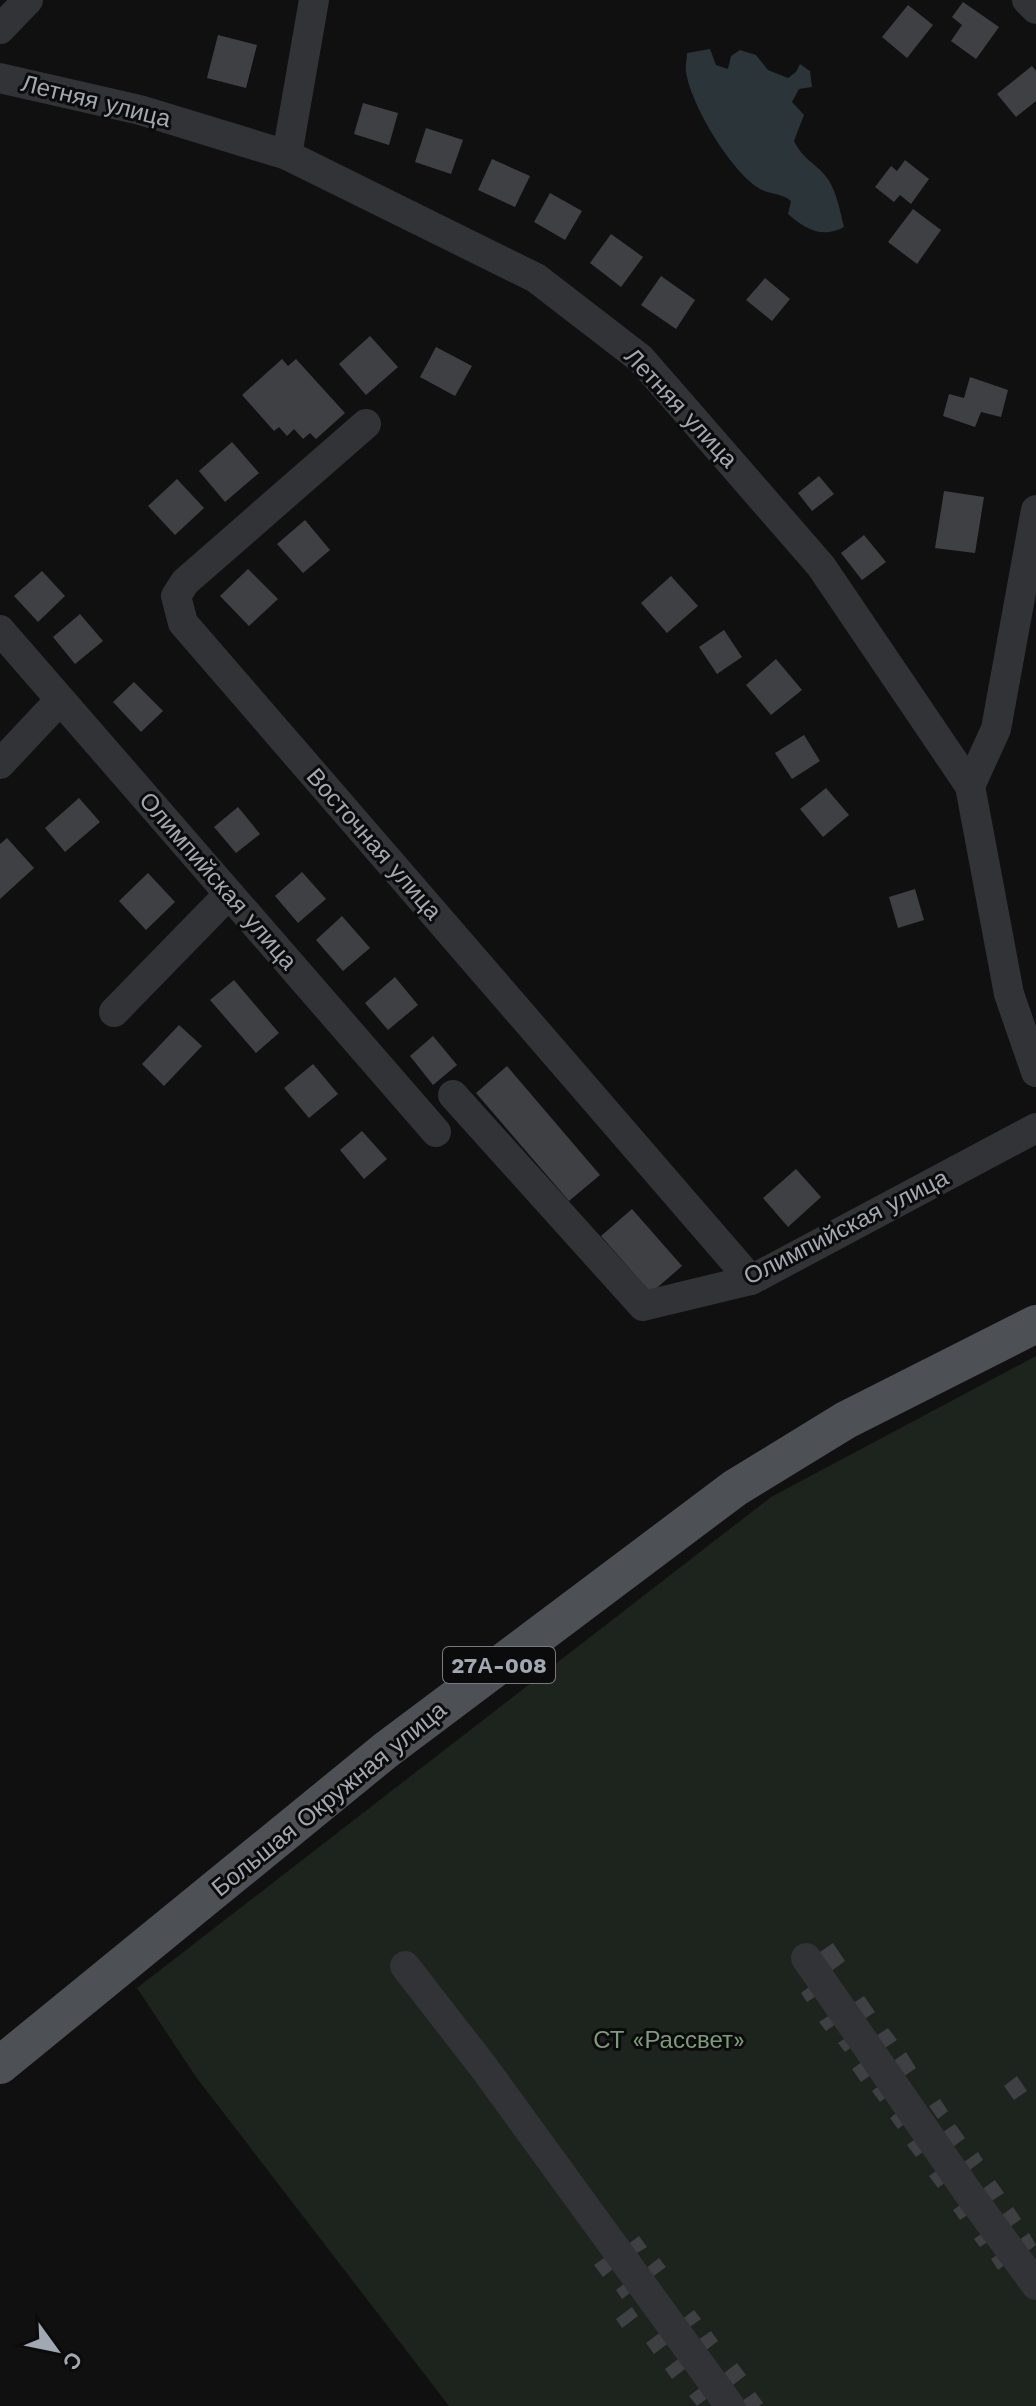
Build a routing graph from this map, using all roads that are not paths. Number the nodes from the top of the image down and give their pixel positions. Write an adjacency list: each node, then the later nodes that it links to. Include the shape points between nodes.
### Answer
1 (28, 0): 5 (street)
2 (314, 0): 7 (street)
3 (1027, 0): 4 (street)
4 (1036, 9)
5 (0, 29)
6 (0, 78): 7 (street, Летняя улица, via 140,110)
7 (287, 155): 13 (street, Летняя улица, via 536,278 641,359 821,566)
8 (366, 424): 20 (street, Восточная улица, via 185,582 176,596 183,623)
9 (1036, 510): 13 (street, via 996,729)
10 (0, 630): 11 (street, Олимпийская улица)
11 (60, 700): 12 (street); 14 (street, Олимпийская улица)
12 (0, 764)
13 (970, 786): 16 (street, Летняя улица, via 1009,994)
14 (229, 894): 15 (street); 19 (street, Олимпийская улица)
15 (114, 1012)
16 (1036, 1072)
17 (453, 1095): 20 (street, Олимпийская улица, via 643,1306)
18 (1036, 1128): 20 (street, Олимпийская улица)
19 (436, 1132)
20 (751, 1280)
21 (1036, 1324): 24 (main road, Большая Окружная улица / 27А-008, via 846,1420 735,1488 386,1750)
22 (806, 1958): 25 (street)
23 (405, 1966): 26 (street)
24 (0, 2065)
25 (1036, 2285)
26 (730, 2406)

